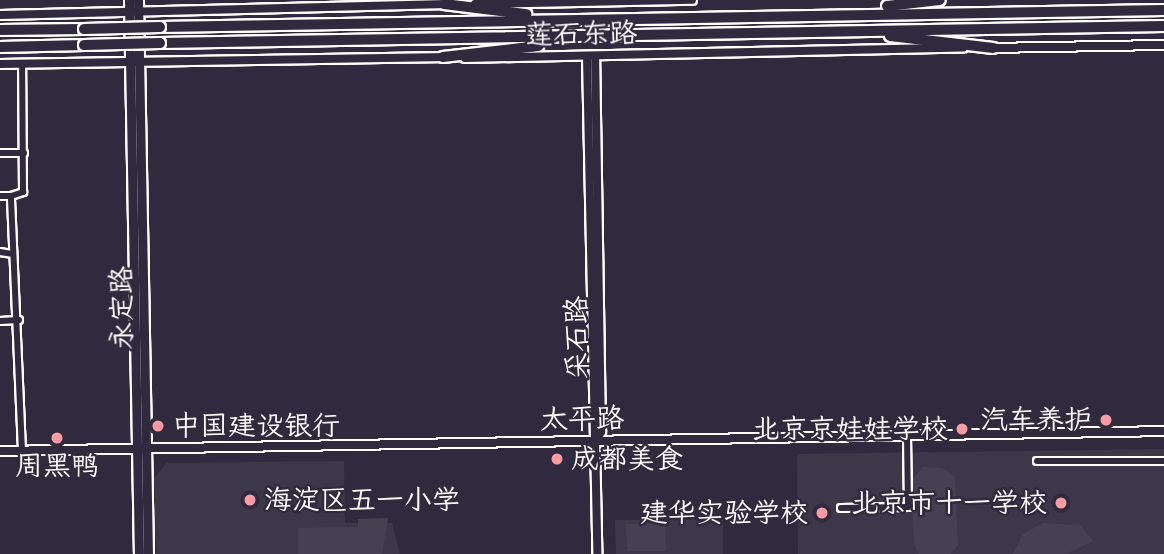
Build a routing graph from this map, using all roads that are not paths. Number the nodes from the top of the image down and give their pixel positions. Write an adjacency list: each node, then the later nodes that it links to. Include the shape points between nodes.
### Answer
1 (129, 0): 7 (main road)
2 (138, 0): 7 (main road)
3 (692, 0): 5 (street, 莲石东路)
4 (940, 0): 8 (highway)
5 (444, 4): 7 (street, 莲石东路); 10 (highway)
6 (1164, 10): 8 (highway, 莲石东路)
7 (134, 12): 9 (street, 莲石东路); 20 (main road, 永定路)
8 (834, 13): 10 (highway, 莲石东路)
9 (0, 15)
10 (567, 19): 12 (highway, 莲石东路, bridge)
11 (1164, 26): 13 (highway, 莲石东路)
12 (0, 30)
13 (845, 31): 14 (highway, 莲石东路); 17 (highway)
14 (584, 40): 16 (highway, 莲石东路, bridge); 18 (highway)
15 (1164, 45): 17 (street, 莲石东路)
16 (0, 47)
17 (993, 48): 19 (street, 莲石东路)
18 (443, 57): 19 (street, 莲石东路); 20 (street, 莲石东路)
19 (591, 57): 33 (street, 采石路)
20 (136, 61): 21 (street, 莲石东路); 34 (main road, 永定路)
21 (22, 63): 22 (street, 莲石东路); 24 (street)
22 (0, 64)
23 (0, 153): 24 (street)
24 (24, 153): 26 (street, via 23,192)
25 (0, 196): 26 (street)
26 (11, 196): 28 (street)
27 (0, 252): 28 (street)
28 (12, 254): 29 (street, via 18,254)
29 (19, 320): 30 (street); 35 (street)
30 (0, 321)
31 (1164, 431): 32 (street, 太平路)
32 (907, 437): 33 (street, 太平路); 39 (street, via 908,508)
33 (595, 442): 34 (street, 太平路); 42 (street, 采石路)
34 (142, 449): 35 (street, 太平路); 40 (main road, 永定路); 41 (main road, 永定路)
35 (22, 450): 36 (street, 太平路)
36 (0, 451)
37 (1037, 461): 38 (street)
38 (1164, 461)
39 (841, 508)
40 (139, 554)
41 (148, 554)
42 (597, 554)

